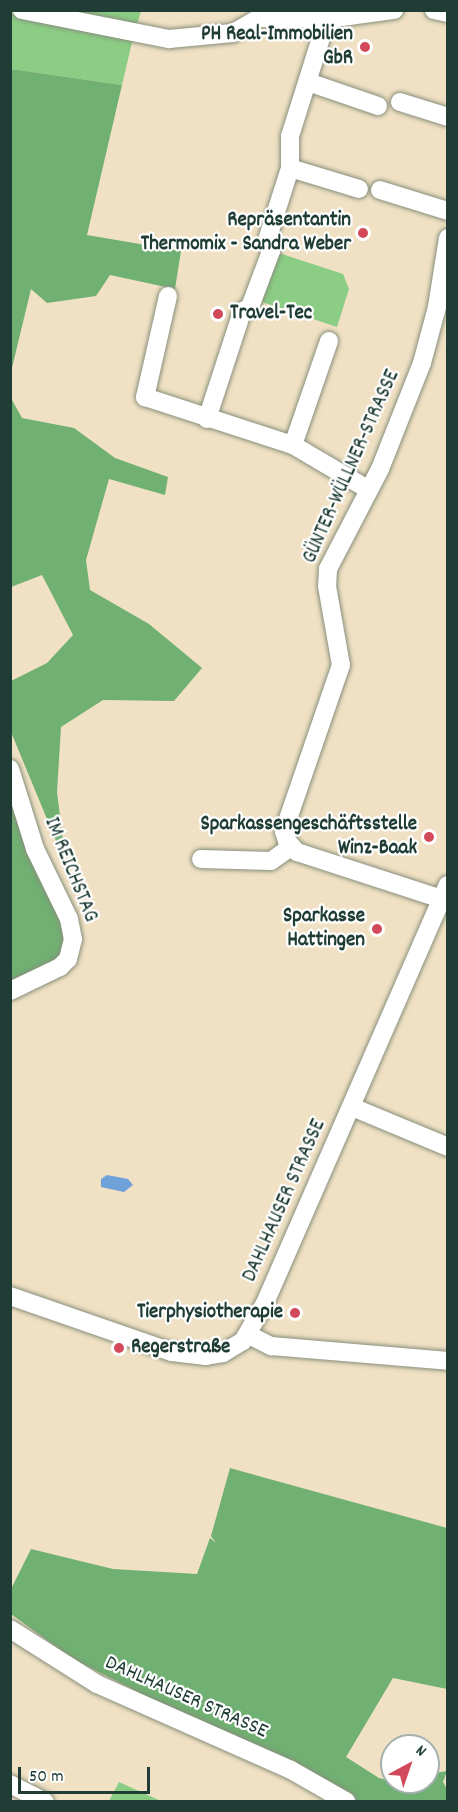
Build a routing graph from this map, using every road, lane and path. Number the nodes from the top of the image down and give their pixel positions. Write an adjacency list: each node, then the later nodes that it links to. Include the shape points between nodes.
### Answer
1 (22, 10): 5 (street, via 169,39 233,33 259,18)
2 (394, 10): 5 (street)
3 (434, 10): 4 (street)
4 (447, 13)
5 (327, 18): 6 (street)
6 (308, 82): 8 (street); 10 (street, via 290,135)
7 (400, 102): 9 (street)
8 (378, 106)
9 (447, 117)
10 (290, 168): 11 (street); 17 (street, via 268,237 268,260 250,307 242,312)
11 (358, 189)
12 (380, 190): 13 (street)
13 (447, 211)
14 (447, 238): 19 (street, GÜNTER-WÜLLNER-STRASSE, via 437,307 422,363)
15 (168, 296): 17 (street, via 145,397)
16 (329, 341): 18 (street)
17 (207, 419): 18 (street)
18 (293, 445): 19 (street)
19 (369, 490): 21 (street, GÜNTER-WÜLLNER-STRASSE, via 328,569 327,586 342,665 285,821 284,836)
20 (10, 769): 24 (street, IM REICHSTAG, via 35,849 69,920 73,939 68,958 60,967)
21 (291, 847): 22 (street, via 271,861); 23 (street)
22 (201, 859)
23 (446, 895): 25 (street, DAHLHAUSER STRASSE)
24 (10, 991)
25 (352, 1107): 26 (street); 28 (street, DAHLHAUSER STRASSE)
26 (447, 1147)
27 (10, 1296): 28 (street, via 156,1347 188,1354 223,1353)
28 (249, 1335): 29 (street, via 272,1346)
29 (447, 1361)
30 (10, 1629): 33 (street, DAHLHAUSER STRASSE, via 97,1684 291,1770)
31 (10, 1784): 32 (street)
32 (45, 1802)
33 (347, 1802)

